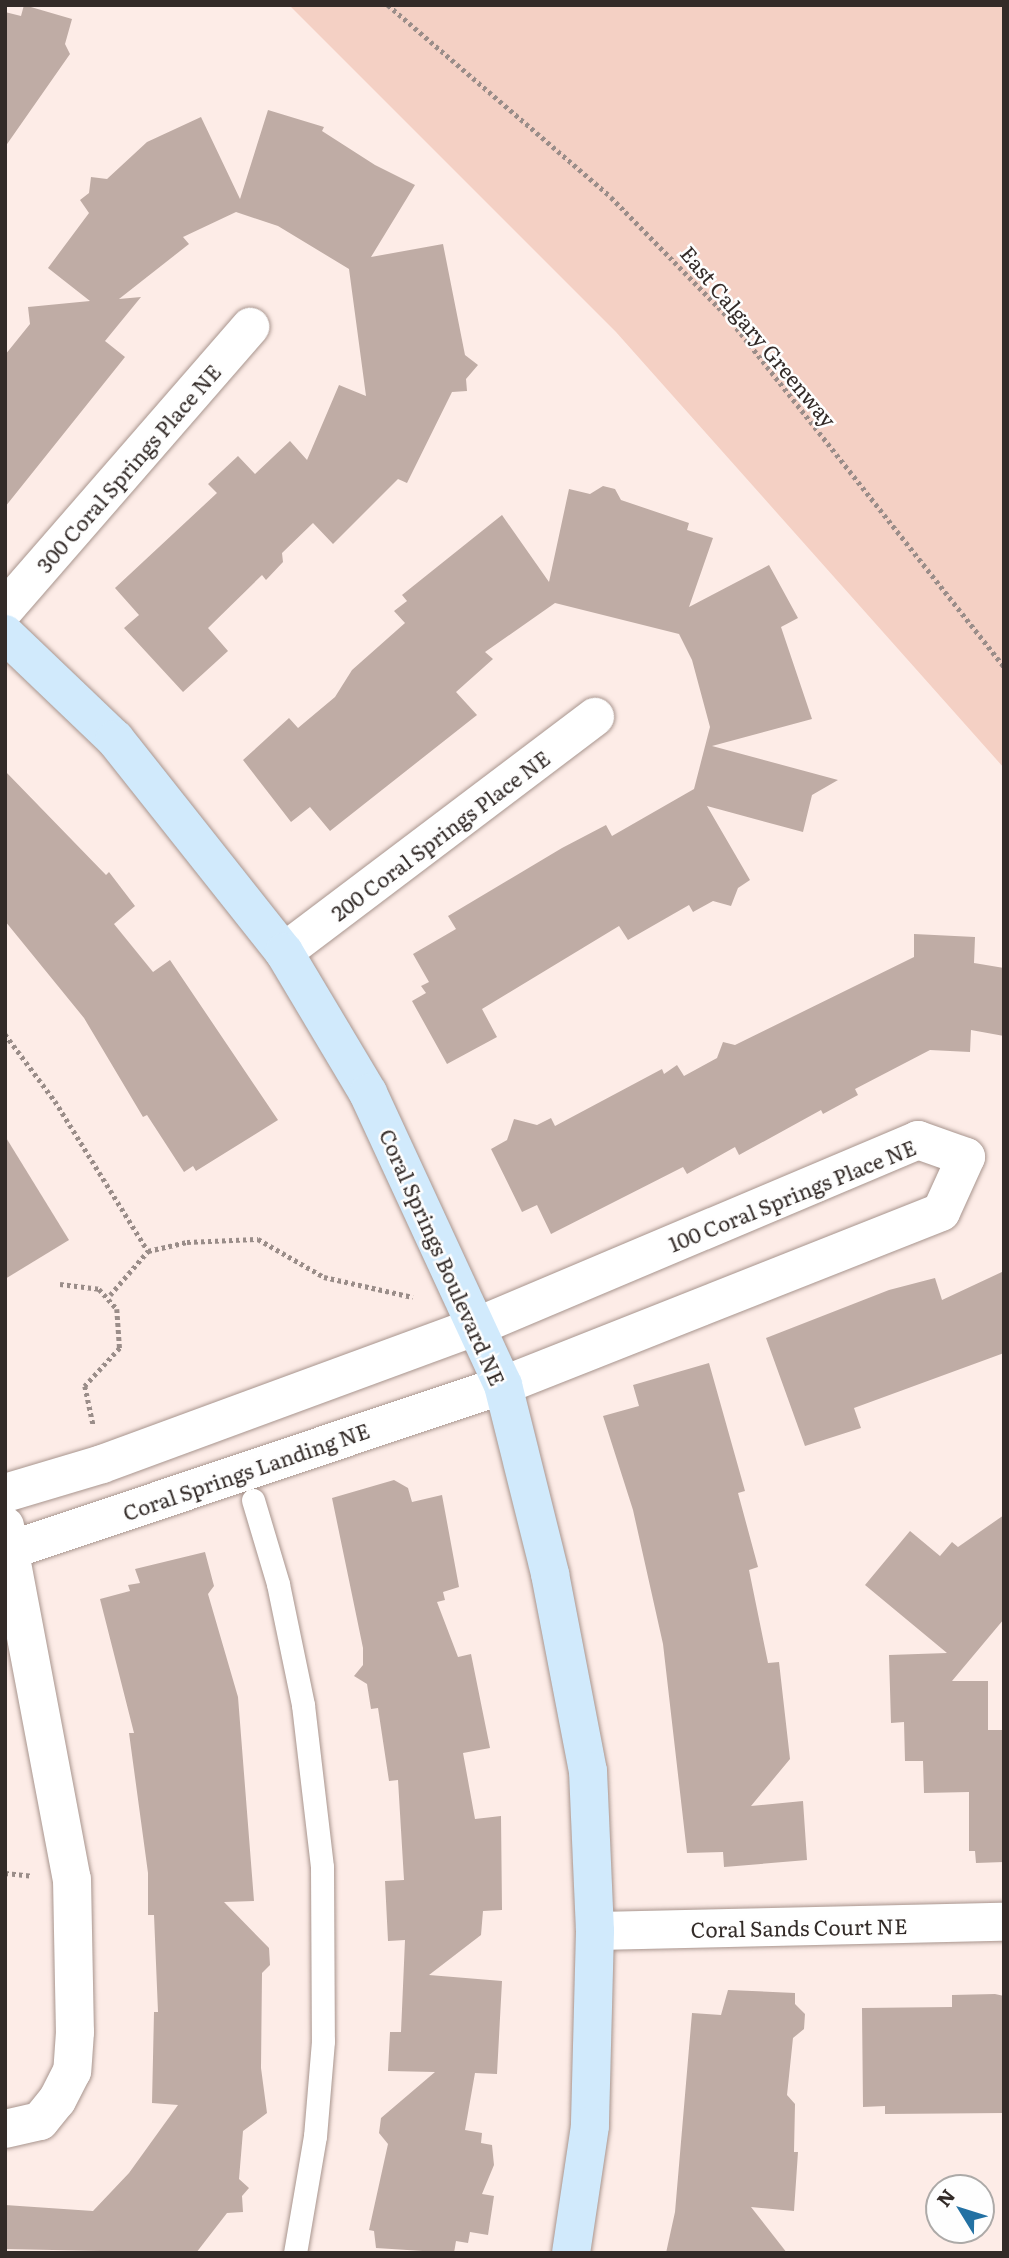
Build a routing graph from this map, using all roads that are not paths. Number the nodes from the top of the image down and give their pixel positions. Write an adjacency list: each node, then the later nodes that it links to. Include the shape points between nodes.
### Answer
1 (250, 327): 2 (street, 300 Coral Springs Place NE)
2 (5, 609)
3 (5, 634): 5 (street, Coral Springs Boulevard NE, via 115,739)
4 (595, 718): 5 (street, 200 Coral Springs Place NE)
5 (284, 953): 6 (street, Coral Springs Boulevard NE, via 368,1093)
6 (478, 1326): 7 (street, Coral Springs Boulevard NE); 7 (street, 100 Coral Springs Place NE, via 918,1140 966,1157 941,1212); 8 (street, via 102,1464)
7 (503, 1385): 10 (street, Coral Springs Landing NE); 12 (street, Coral Springs Boulevard NE, via 550,1573 588,1771)
8 (5, 1493)
9 (253, 1500): 14 (lane, via 298,1679 322,1867 323,2041 315,2136)
10 (8, 1538): 13 (street, via 72,1879 75,2032 72,2071 57,2100 40,2121)
11 (1004, 1922): 12 (street, Coral Sands Court NE)
12 (595, 1931): 15 (street, Coral Springs Boulevard NE, via 590,2126)
13 (5, 2129)
14 (295, 2253)
15 (570, 2253)

